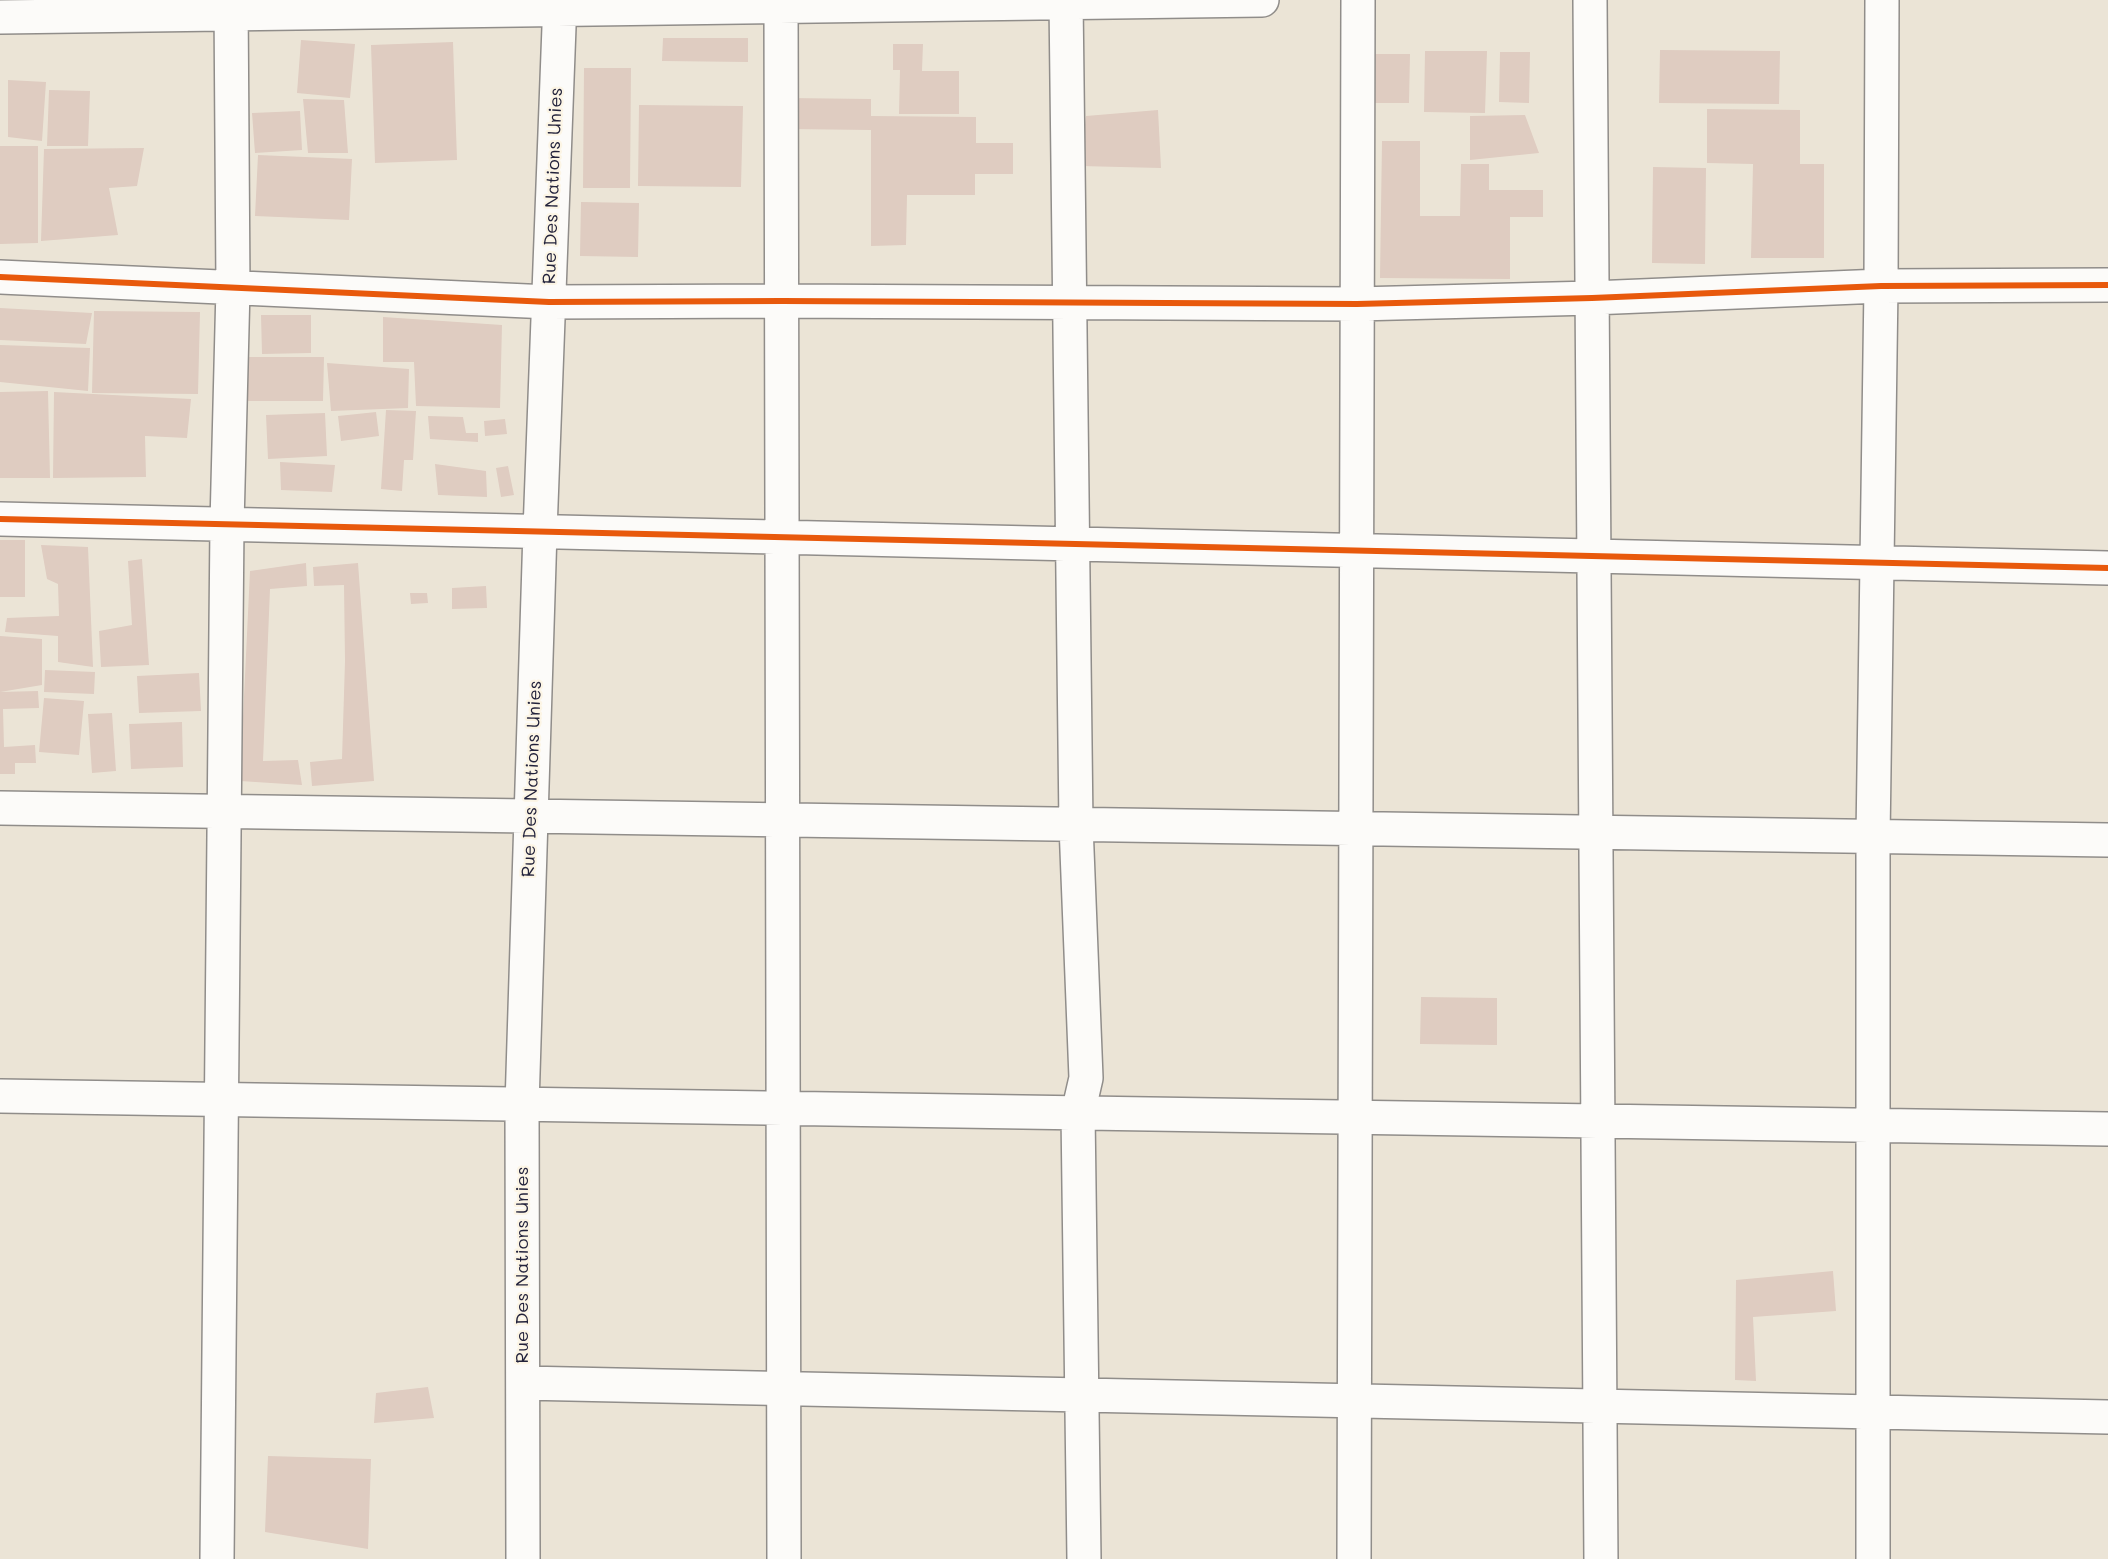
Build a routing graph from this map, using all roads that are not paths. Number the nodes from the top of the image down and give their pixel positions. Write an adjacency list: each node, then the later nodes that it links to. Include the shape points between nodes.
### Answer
1 (1262, 0): 5 (street)
2 (1358, 0): 18 (street)
3 (1590, 0): 14 (street)
4 (1882, 0): 12 (street)
5 (1066, 1): 6 (street); 17 (street)
6 (782, 3): 7 (street); 15 (street)
7 (560, 5): 8 (street); 16 (street, Rue Des Nations Unies)
8 (231, 7): 9 (street); 13 (street)
9 (0, 17)
10 (0, 277): 13 (street)
11 (2108, 285): 12 (street)
12 (1881, 286): 14 (street); 26 (street)
13 (233, 288): 16 (street); 20 (street)
14 (1592, 298): 18 (street); 25 (street)
15 (782, 300): 16 (street); 17 (street); 22 (street)
16 (549, 302): 21 (street, Rue Des Nations Unies)
17 (1070, 303): 18 (street); 23 (street)
18 (1358, 304): 24 (street)
19 (0, 519): 20 (street)
20 (227, 524): 21 (street); 29 (street)
21 (540, 531): 22 (street); 30 (street, Rue Des Nations Unies)
22 (781, 537): 23 (street); 31 (street)
23 (1072, 544): 24 (street); 32 (street)
24 (1356, 551): 25 (street); 33 (street)
25 (1594, 556): 26 (street); 34 (street)
26 (1878, 563): 27 (street); 35 (street)
27 (2108, 568)
28 (0, 808): 29 (street)
29 (224, 812): 30 (street); 38 (street)
30 (531, 816): 31 (street); 39 (street, Rue Des Nations Unies)
31 (782, 820): 32 (street); 40 (street)
32 (1076, 825): 33 (street); 41 (street, via 1086,1078)
33 (1356, 829): 34 (street); 42 (street)
34 (1596, 833): 35 (street); 43 (street)
35 (1873, 837): 36 (street); 44 (street)
36 (2108, 840)
37 (0, 1096): 38 (street)
38 (222, 1100): 39 (street); 53 (street)
39 (522, 1104): 40 (street); 46 (street, Rue Des Nations Unies)
40 (783, 1108): 41 (street); 47 (street)
41 (1078, 1113): 42 (street); 48 (street)
42 (1355, 1117): 43 (street); 49 (street)
43 (1598, 1120): 44 (street); 50 (street)
44 (1872, 1125): 45 (street); 51 (street)
45 (2108, 1129)
46 (523, 1383): 47 (street); 54 (street, Rue Des Nations Unies)
47 (784, 1389): 48 (street); 55 (street)
48 (1082, 1395): 49 (street); 56 (street)
49 (1354, 1401): 50 (street); 57 (street)
50 (1599, 1406): 51 (street); 58 (street)
51 (1874, 1412): 52 (street); 59 (street)
52 (2108, 1417)
53 (217, 1559)
54 (523, 1559)
55 (784, 1559)
56 (1084, 1559)
57 (1354, 1559)
58 (1601, 1559)
59 (1873, 1559)

